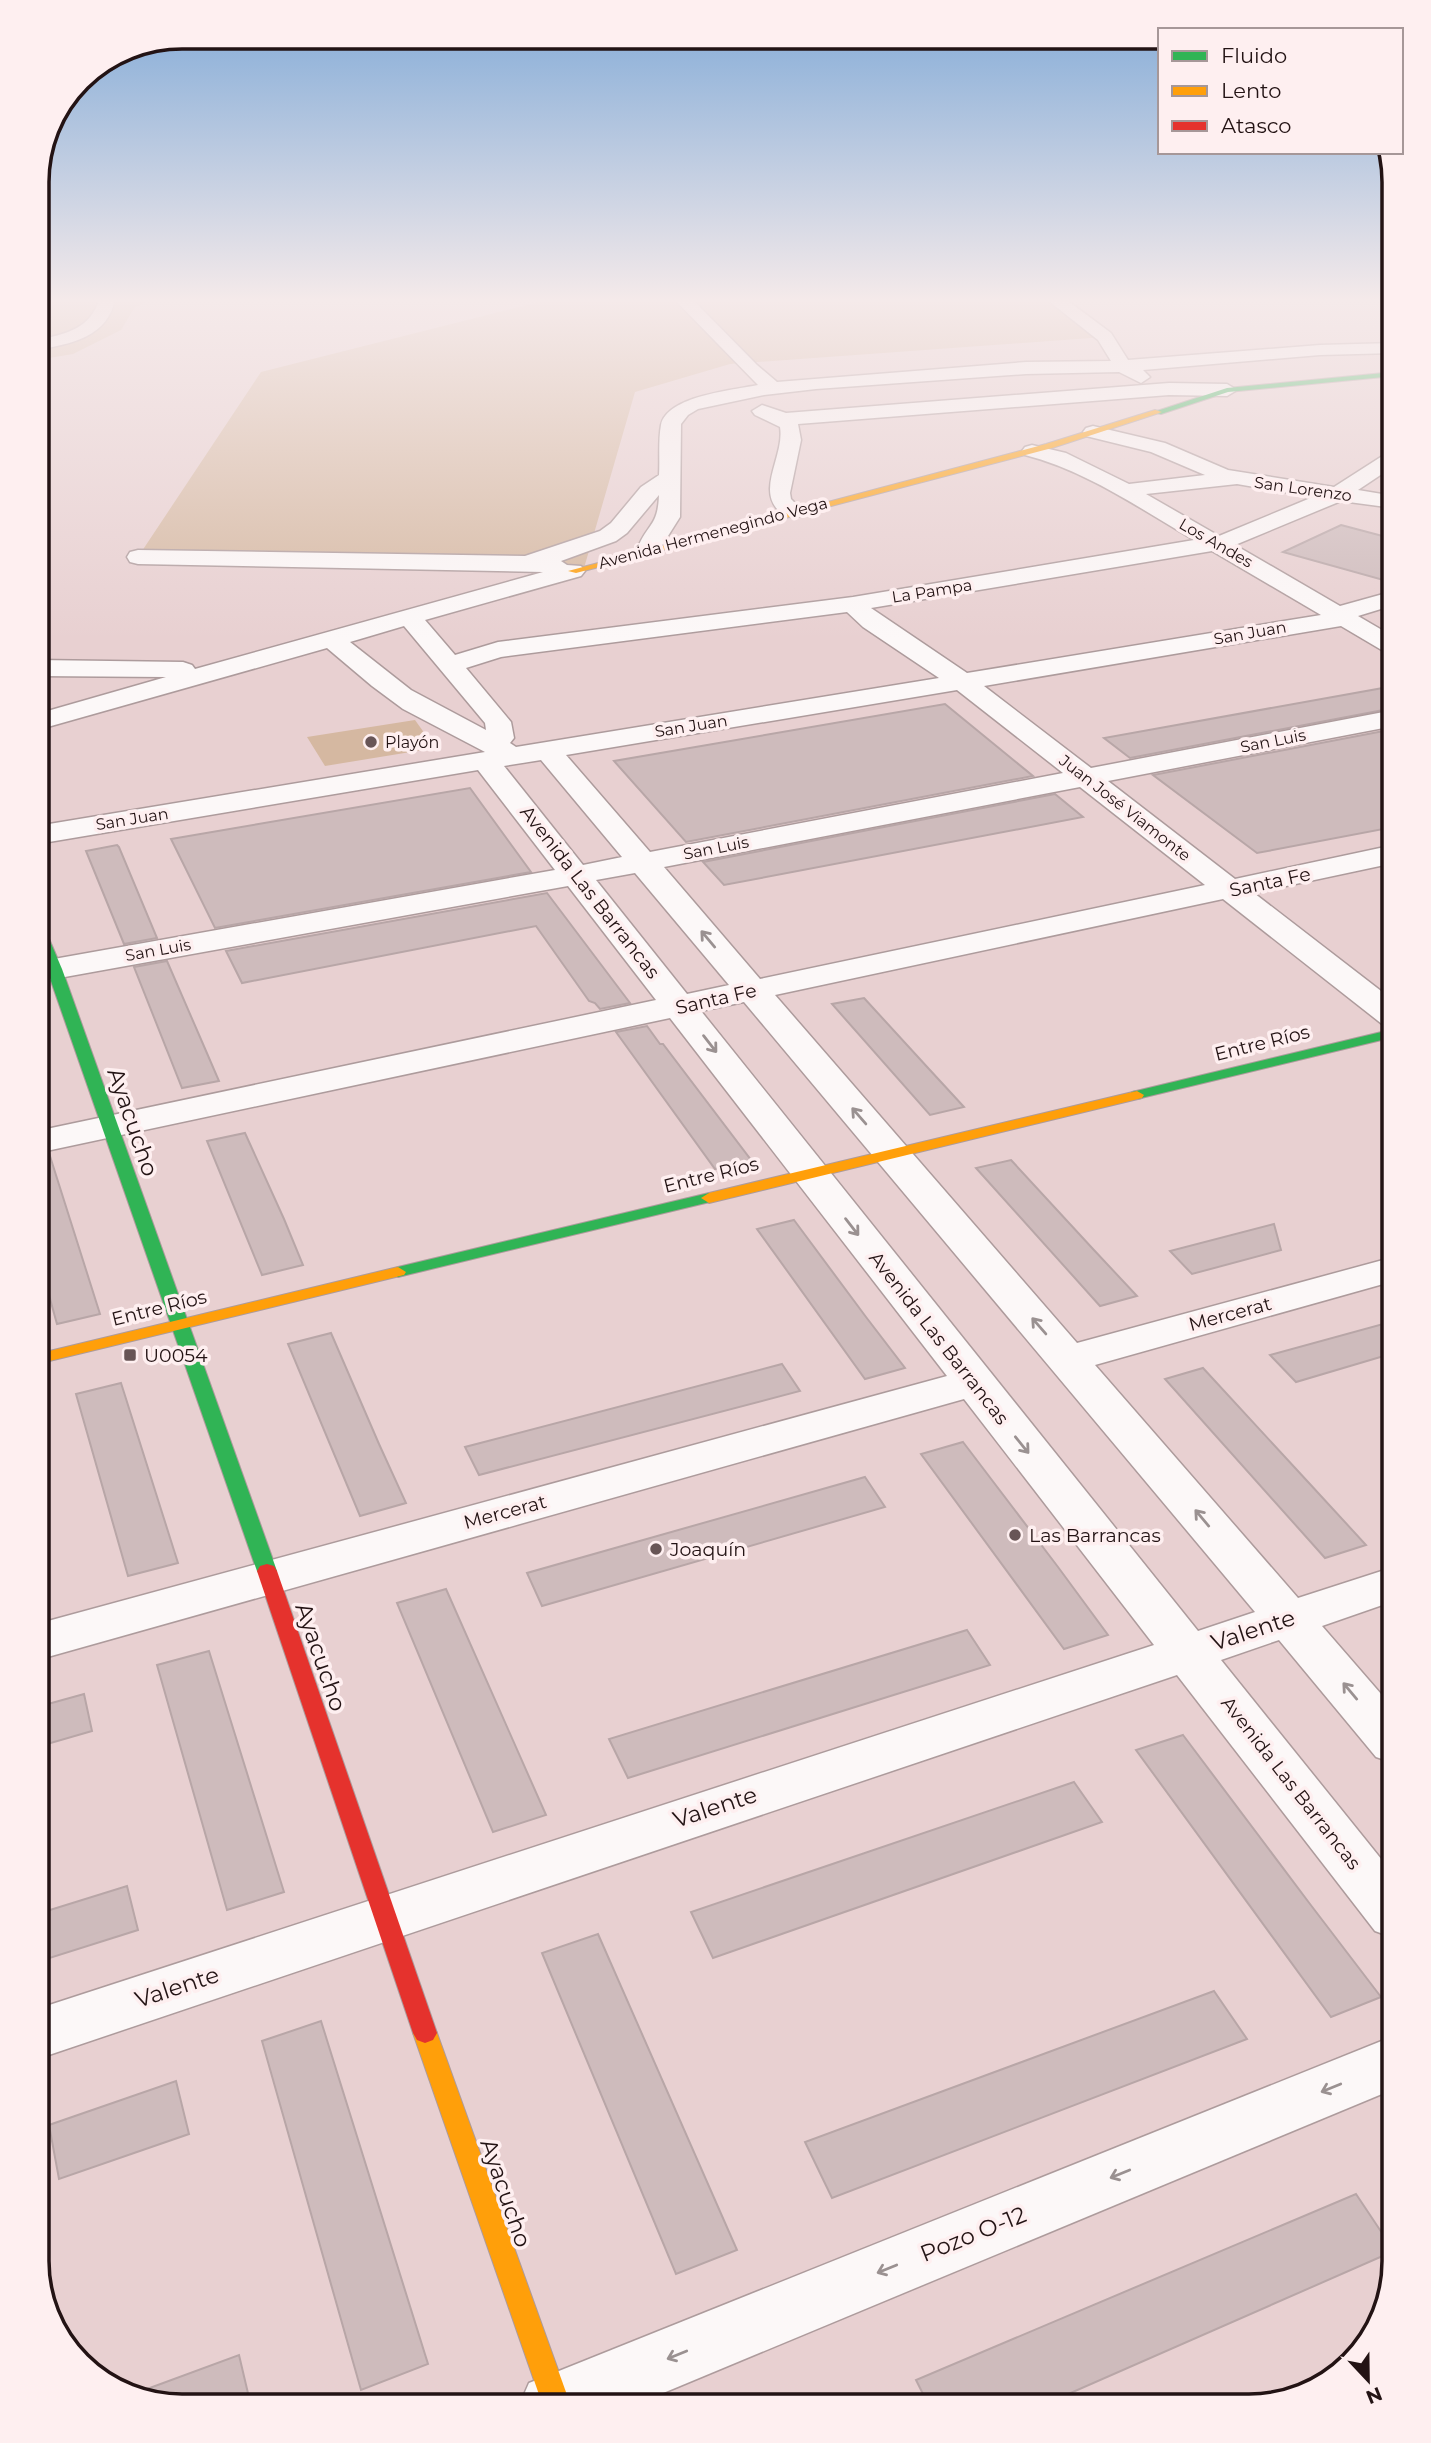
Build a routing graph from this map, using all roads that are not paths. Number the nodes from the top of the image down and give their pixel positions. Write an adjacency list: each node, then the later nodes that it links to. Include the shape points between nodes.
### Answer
1 (682, 412): 9 (street, via 671,424)
2 (762, 412): 5 (street)
3 (873, 412): 5 (street)
4 (1157, 412): 6 (street, Avenida Hermenegindo Vega)
5 (783, 419): 14 (street, via 791,437 779,493 780,501)
6 (1093, 432): 7 (street, Avenida Hermenegindo Vega); 10 (street, San Lorenzo, via 1158,447)
7 (1032, 451): 11 (street, Los Andes, via 1059,457); 14 (street, Avenida Hermenegindo Vega)
8 (1382, 465): 12 (street, La Pampa)
9 (670, 477): 16 (street, via 669,517); 18 (street, via 649,492 608,536)
10 (1249, 481): 11 (street, via 1192,481); 12 (street, San Lorenzo)
11 (1125, 491): 15 (street, Los Andes)
12 (1338, 494): 13 (street, San Lorenzo); 15 (street, La Pampa)
13 (1382, 500)
14 (792, 511): 16 (street, Avenida Hermenegindo Vega)
15 (1217, 543): 21 (street, La Pampa); 24 (street, Los Andes)
16 (648, 550): 19 (street, Avenida Hermenegindo Vega)
17 (138, 557): 18 (street)
18 (526, 563): 19 (street)
19 (573, 571): 22 (street, Avenida Hermenegindo Vega)
20 (1382, 603): 24 (street)
21 (853, 604): 27 (street, La Pampa, via 498,650); 30 (street, Juan José Viamonte, via 872,622)
22 (409, 617): 25 (street, Avenida Hermenegindo Vega); 27 (street)
23 (1382, 618): 24 (street)
24 (1346, 619): 26 (street, Los Andes); 30 (street, San Juan)
25 (332, 639): 29 (street, Avenida Hermenegindo Vega); 34 (street, via 412,703)
26 (1382, 640)
27 (451, 664): 34 (street, via 498,722)
28 (49, 668): 29 (street, via 177,668)
29 (202, 676): 31 (street, Avenida Hermenegindo Vega)
30 (963, 681): 33 (street, San Juan); 35 (street, Juan José Viamonte)
31 (49, 719)
32 (1382, 720): 35 (street, San Luis)
33 (547, 750): 34 (street, San Juan); 38 (street)
34 (497, 754): 36 (street, San Juan); 39 (street, Avenida Las Barrancas)
35 (1085, 778): 38 (street, San Luis); 40 (street, Juan José Viamonte)
36 (49, 833)
37 (1382, 857): 40 (street, Santa Fe)
38 (642, 862): 39 (street, San Luis); 43 (street, one-way to 38)
39 (577, 875): 41 (street, San Luis); 44 (street, Avenida Las Barrancas)
40 (1232, 890): 43 (street, Santa Fe); 45 (street, Juan José Viamonte)
41 (49, 969)
42 (49, 977): 47 (street, Ayacucho)
43 (752, 991): 44 (street, Santa Fe); 49 (street, one-way to 43)
44 (681, 1007): 47 (street, Santa Fe); 50 (street, Avenida Las Barrancas, one-way to 50)
45 (1382, 1008)
46 (1382, 1035): 49 (street, Entre Ríos)
47 (110, 1127): 48 (street, Santa Fe); 52 (street, Ayacucho)
48 (49, 1140)
49 (892, 1154): 50 (street, Entre Ríos); 54 (street, one-way to 49)
50 (810, 1173): 52 (street, Entre Ríos); 55 (street, Avenida Las Barrancas, one-way to 55)
51 (1382, 1272): 54 (street, Mercerat)
52 (179, 1325): 53 (street, Entre Ríos); 56 (street, Ayacucho)
53 (49, 1356)
54 (1067, 1359): 58 (street, one-way to 54)
55 (973, 1383): 56 (street, Mercerat); 60 (street, Avenida Las Barrancas, one-way to 60)
56 (269, 1576): 59 (street, Mercerat); 63 (street, Ayacucho)
57 (1382, 1588): 58 (street, Valente)
58 (1288, 1619): 60 (street, Valente); 61 (street, one-way to 58)
59 (49, 1639)
60 (1187, 1651): 62 (street, Avenida Las Barrancas); 63 (street, Valente)
61 (1382, 1729)
62 (1382, 1900)
63 (385, 1918): 64 (street, Valente); 66 (street, Ayacucho)
64 (49, 2030)
65 (1382, 2067): 67 (street, Pozo O-12, one-way to 67)
66 (551, 2394)
67 (584, 2394)

